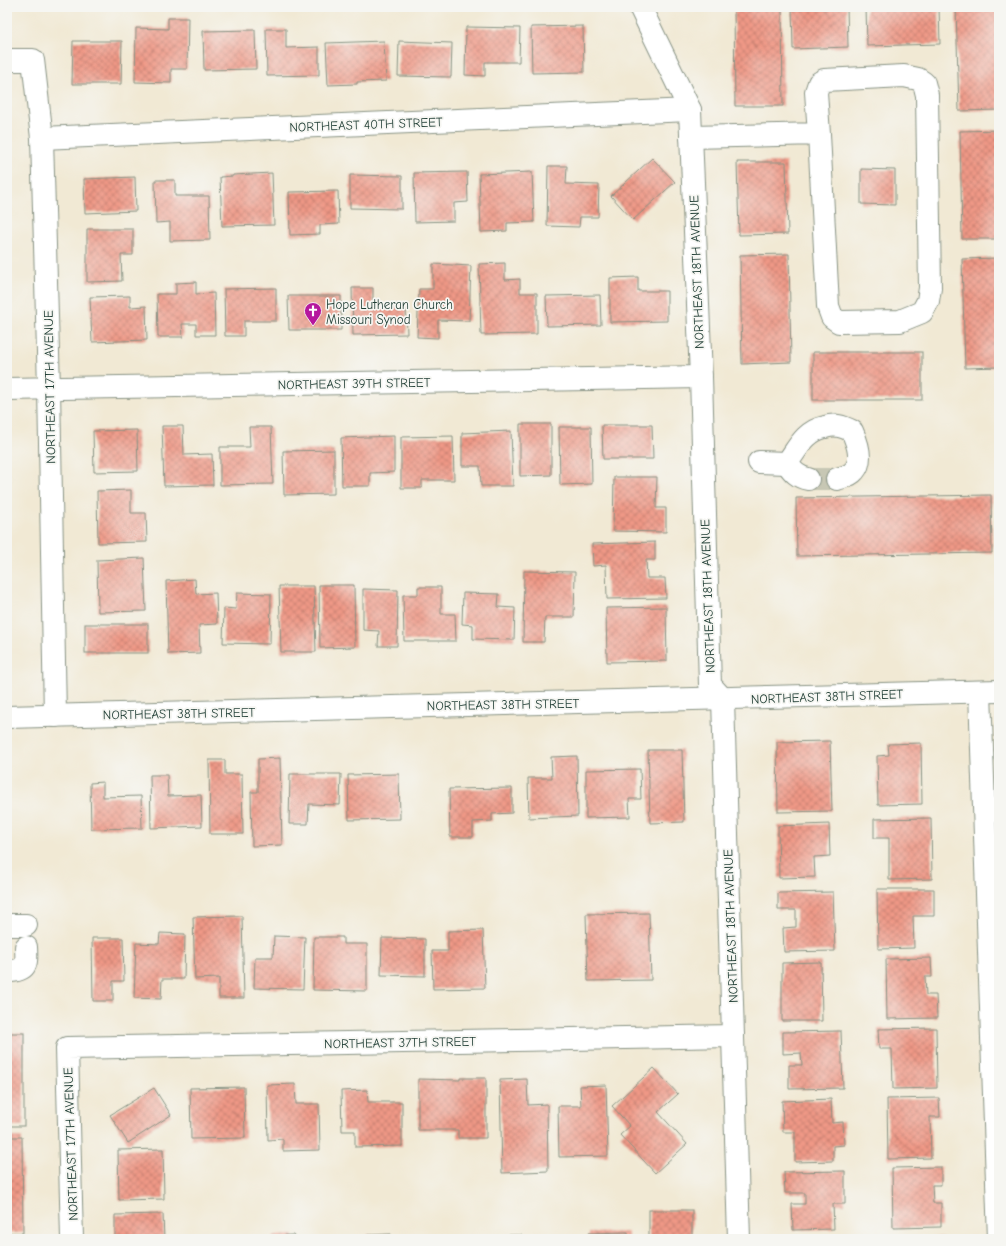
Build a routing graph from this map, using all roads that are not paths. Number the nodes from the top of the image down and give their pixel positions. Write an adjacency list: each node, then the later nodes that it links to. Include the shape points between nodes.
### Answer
1 (640, 7): 3 (street, NORTHEAST 18TH AVENUE)
2 (7, 60): 6 (street, NORTHEAST 17TH AVENUE, via 33,60)
3 (690, 110): 5 (street, NORTHEAST 18TH AVENUE); 6 (street, NORTHEAST 40TH STREET)
4 (819, 134): 4 (street, via 828,306 832,317 839,322 900,321 922,312 928,301 930,288 924,83 904,76 824,80 819,83 816,92); 5 (street)
5 (691, 137): 7 (street, NORTHEAST 18TH AVENUE)
6 (42, 138): 8 (street, NORTHEAST 17TH AVENUE)
7 (701, 378): 8 (street, NORTHEAST 39TH STREET); 15 (street, NORTHEAST 18TH AVENUE, via 710,685)
8 (49, 388): 9 (street, NORTHEAST 39TH STREET); 16 (street, NORTHEAST 17TH AVENUE)
9 (7, 389)
10 (759, 462): 11 (street)
11 (787, 463): 12 (street, via 794,473); 13 (street, via 811,432 819,428 842,426 852,431 859,460 854,472)
12 (808, 479)
13 (837, 479)
14 (990, 691): 15 (street, NORTHEAST 38TH STREET); 24 (street)
15 (723, 699): 16 (street, NORTHEAST 38TH STREET); 20 (street, NORTHEAST 18TH AVENUE)
16 (56, 716): 17 (street, NORTHEAST 38TH STREET)
17 (7, 717)
18 (26, 947): 19 (street, via 27,962 24,967 18,971)
19 (7, 971)
20 (733, 1036): 21 (street, NORTHEAST 37TH STREET); 23 (street, NORTHEAST 18TH AVENUE)
21 (67, 1048): 22 (street, NORTHEAST 17TH AVENUE)
22 (72, 1239)
23 (739, 1239)
24 (999, 1239)

